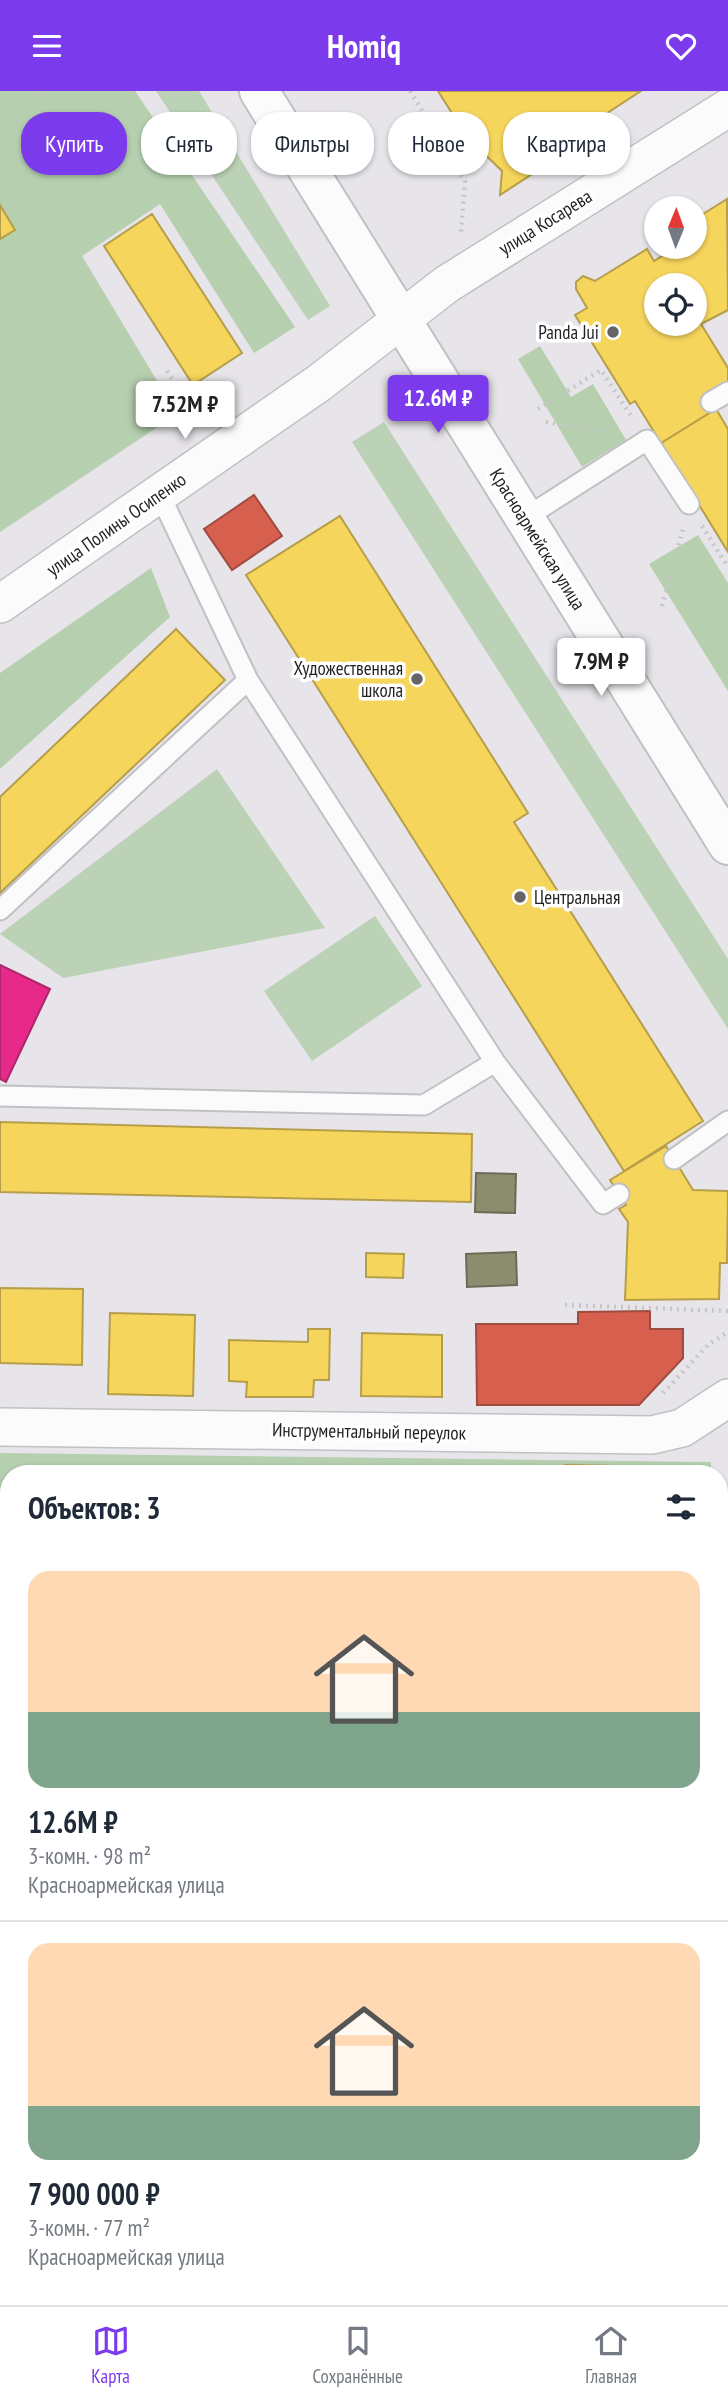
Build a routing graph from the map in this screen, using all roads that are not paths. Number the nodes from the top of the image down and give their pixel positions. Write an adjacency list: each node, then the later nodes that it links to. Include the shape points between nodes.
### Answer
1 (259, 91): 3 (main road, Красноармейская улица)
2 (728, 107): 3 (street, улица Косарева, via 447,284)
3 (402, 321): 4 (street, улица Полины Осипенко); 6 (main road, Красноармейская улица)
4 (159, 493): 7 (street, улица Полины Осипенко); 8 (lane)
5 (689, 504): 6 (lane, via 647,440)
6 (525, 518): 9 (main road, Красноармейская улица)
7 (0, 604)
8 (248, 680): 10 (lane); 11 (lane)
9 (728, 845)
10 (0, 910)
11 (495, 1062): 12 (lane, via 424,1105); 15 (lane, via 603,1204)
12 (0, 1096)
13 (725, 1131): 14 (lane)
14 (674, 1159)
15 (619, 1194)
16 (728, 1398): 17 (street, Инструментальный переулок, via 681,1427 652,1435)
17 (0, 1427)

